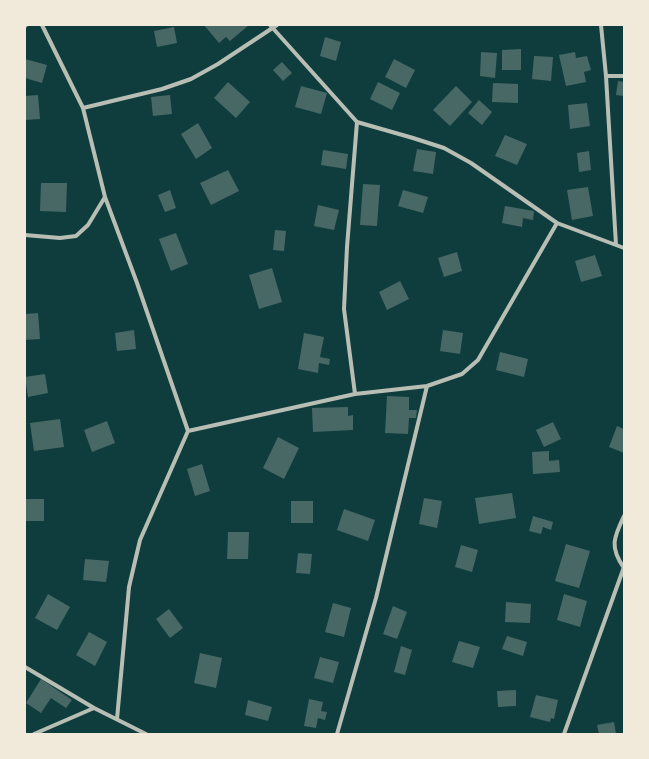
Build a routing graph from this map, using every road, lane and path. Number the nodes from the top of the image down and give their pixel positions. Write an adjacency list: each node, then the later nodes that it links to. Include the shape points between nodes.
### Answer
1 (42, 25): 7 (street)
2 (277, 25): 4 (street)
3 (600, 25): 5 (street)
4 (271, 27): 7 (street, via 218,64 191,79 162,89); 8 (street)
5 (606, 76): 6 (street); 12 (street)
6 (624, 76)
7 (83, 108): 9 (street)
8 (357, 122): 10 (street, via 444,148 471,163); 15 (street, via 344,309)
9 (105, 197): 11 (street, via 88,225 76,236 60,238); 16 (street)
10 (558, 223): 12 (street); 14 (street, via 478,360 462,374)
11 (25, 235)
12 (616, 245): 13 (street)
13 (624, 248)
14 (427, 386): 15 (street); 24 (street, via 376,598)
15 (355, 394): 16 (street)
16 (188, 431): 21 (street, via 140,540 129,587)
17 (624, 516): 18 (street, via 613,544)
18 (624, 568): 25 (street)
19 (25, 667): 20 (street)
20 (94, 708): 21 (street); 22 (street)
21 (117, 720): 23 (street)
22 (34, 734)
23 (146, 734)
24 (337, 734)
25 (564, 734)

